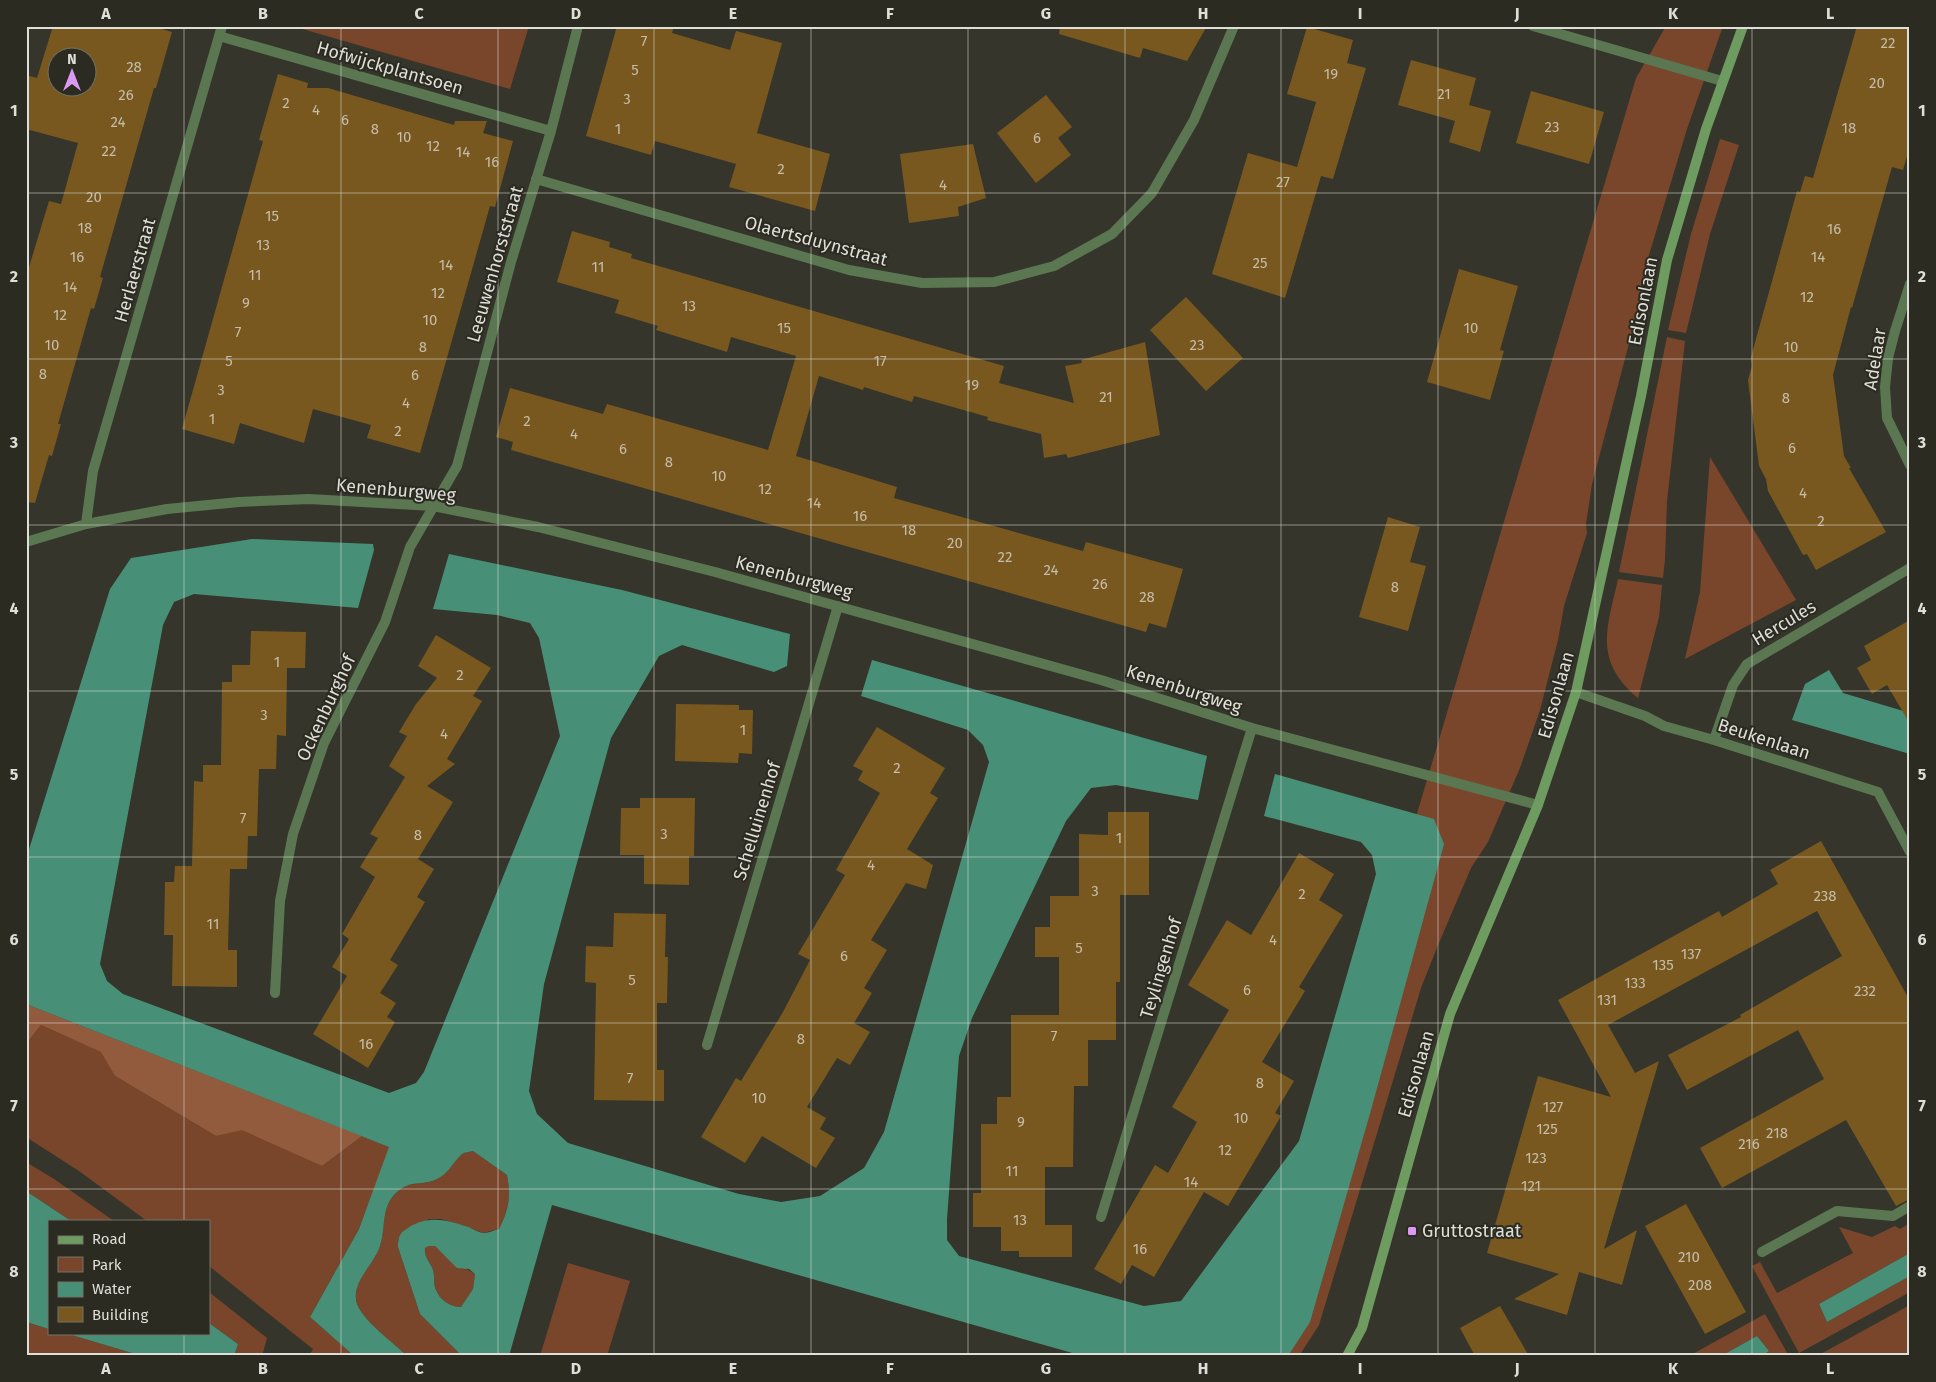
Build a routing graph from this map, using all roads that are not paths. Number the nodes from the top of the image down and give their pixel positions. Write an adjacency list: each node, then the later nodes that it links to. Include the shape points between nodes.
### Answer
1 (578, 26): 7 (street, Leeuwenhorststraat)
2 (1234, 26): 8 (street, Olaertsduynstraat, via 1194,120 1152,193 1112,234 1054,266 994,282 922,283 849,270)
3 (1533, 26): 6 (street)
4 (1743, 26): 6 (street, Edisonlaan)
5 (220, 31): 7 (street, Hofwijckplantsoen); 12 (street, Herlaerstraat, via 93,471)
6 (1722, 81): 16 (street, Edisonlaan, via 1667,260 1641,396)
7 (551, 131): 8 (street, Leeuwenhorststraat)
8 (536, 179): 11 (street, Leeuwenhorststraat, via 457,466)
9 (1910, 284): 10 (street, Adelaar, via 1894,331 1884,387 1887,418)
10 (1910, 465)
11 (433, 506): 12 (street, Kenenburgweg, via 309,499 248,502 167,509); 15 (street, Kenenburgweg, via 538,527); 21 (street, Ockenburghof, via 410,547 385,622 324,743 293,834 280,901)
12 (86, 524): 13 (street, Kenenburgweg)
13 (26, 542)
14 (1910, 568): 18 (street, Hercules, via 1747,664 1733,685)
15 (838, 606): 17 (street, Kenenburgweg, via 1101,680); 22 (street, Schelluinenhof)
16 (1576, 692): 18 (street, Beukenlaan, via 1664,726); 19 (street, Edisonlaan)
17 (1252, 728): 19 (street, Kenenburgweg); 24 (street, Teylingenhof)
18 (1714, 740): 20 (street, Beukenlaan, via 1878,792)
19 (1538, 805): 26 (street, Edisonlaan, via 1450,1014 1362,1328)
20 (1909, 850)
21 (275, 993)
22 (707, 1045)
23 (1910, 1206): 25 (street, via 1893,1216 1837,1211)
24 (1101, 1218)
25 (1762, 1252)
26 (1347, 1356)

